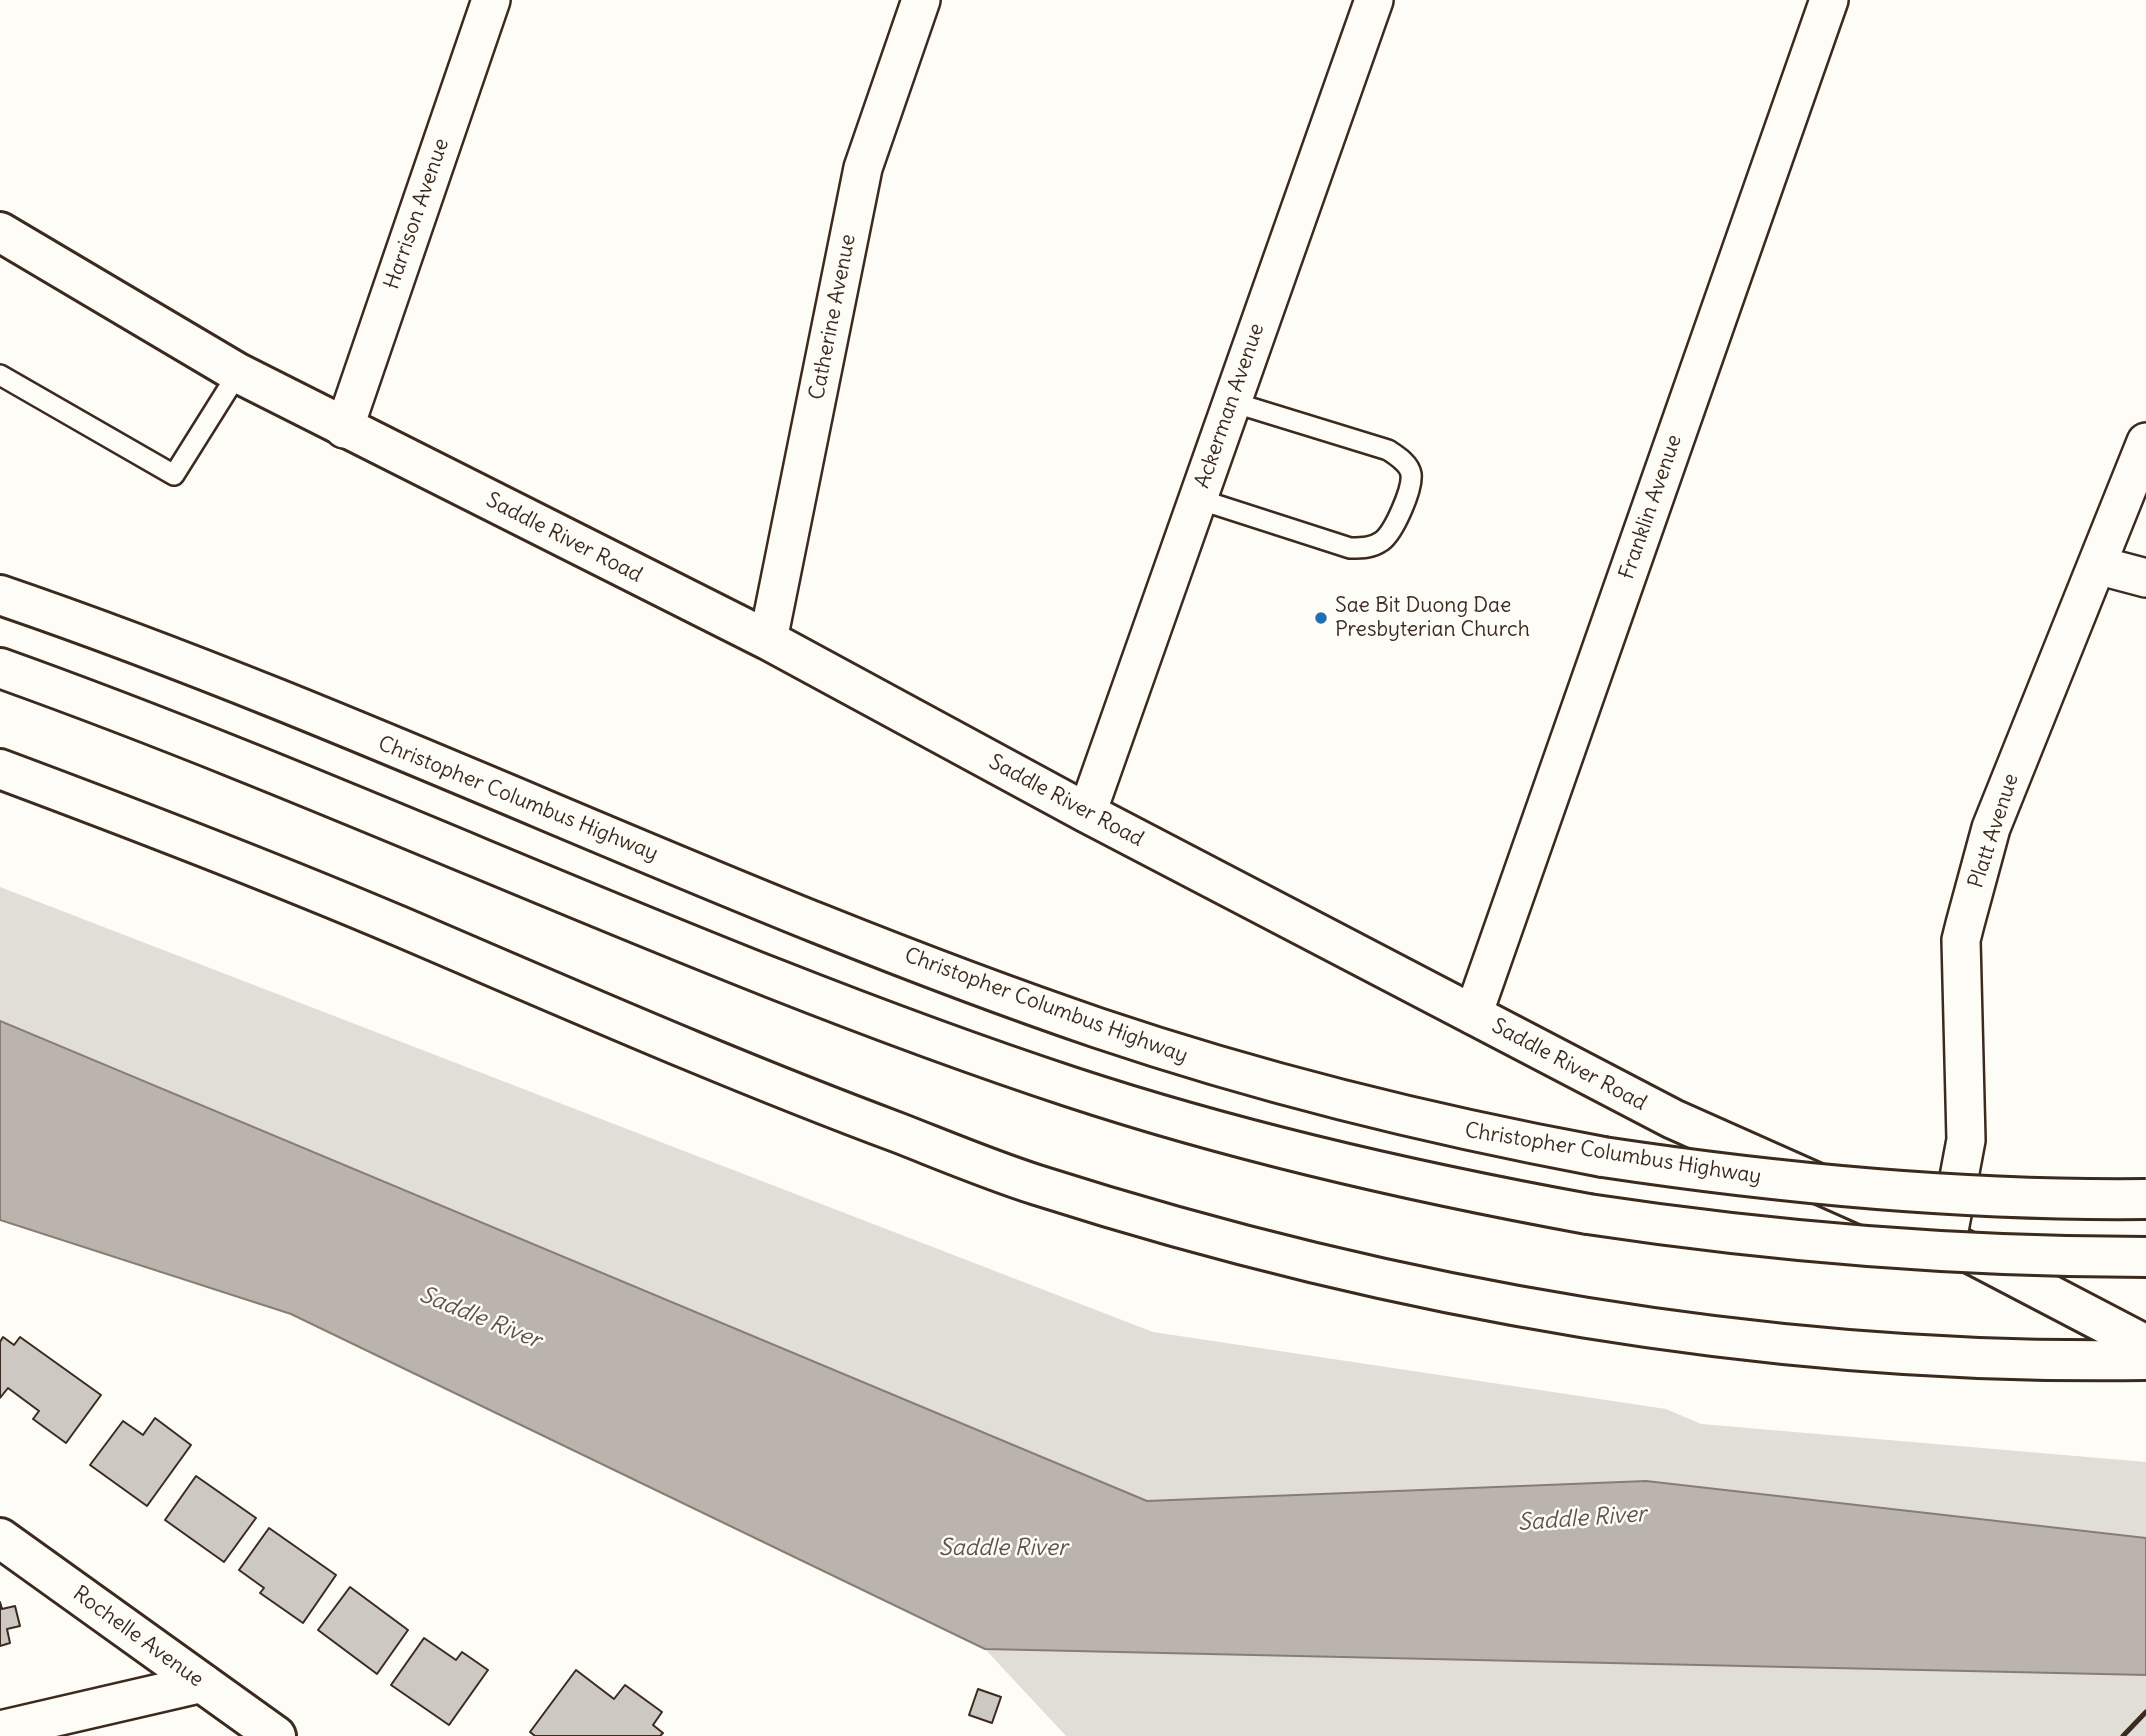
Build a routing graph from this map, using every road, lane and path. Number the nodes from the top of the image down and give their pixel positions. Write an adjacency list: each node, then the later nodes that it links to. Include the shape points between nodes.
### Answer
1 (491, 0): 9 (street, Harrison Avenue)
2 (921, 0): 15 (street, Catherine Avenue, via 863,168)
3 (1374, 0): 8 (street, Ackerman Avenue)
4 (1829, 0): 19 (street, Franklin Avenue)
5 (0, 232): 6 (main road, Saddle River Road)
6 (238, 373): 7 (lane, via 174,475); 9 (main road, Saddle River Road)
7 (0, 375)
8 (1232, 402): 11 (street, Ackerman Avenue); 11 (lane, via 1388,450 1403,460 1411,473 1408,492 1385,539 1368,548 1350,548)
9 (344, 429): 15 (main road, Saddle River Road)
10 (2146, 442): 12 (street, Platt Avenue)
11 (1198, 499): 18 (street, Ackerman Avenue)
12 (2097, 565): 13 (street); 21 (street, Platt Avenue, via 1991,828 1961,940 1966,1140)
13 (2146, 578)
14 (0, 594): 20 (main road, Christopher Columbus Highway, bridge, via 261,694 855,936 1096,1027 1358,1106 1603,1157 1841,1187)
15 (768, 640): 18 (main road, Saddle River Road)
16 (0, 668): 22 (main road, bridge, via 184,737 827,998 1044,1078 1200,1128 1334,1162 1588,1214 1823,1244 1945,1253)
17 (0, 769): 24 (main road, via 204,846 779,1089 1034,1184 1300,1260 1563,1315 1700,1334 1977,1357)
18 (1087, 813): 19 (main road, Saddle River Road)
19 (1473, 1015): 21 (main road, Saddle River Road, via 1672,1119)
20 (2146, 1199)
21 (1947, 1241): 23 (main road, Saddle River Road)
22 (2146, 1257)
23 (2146, 1345)
24 (2146, 1360)
25 (0, 1538): 26 (main road, Rochelle Avenue)
26 (202, 1684): 27 (street); 28 (main road, Rochelle Avenue)
27 (0, 1730)
28 (276, 1736)

